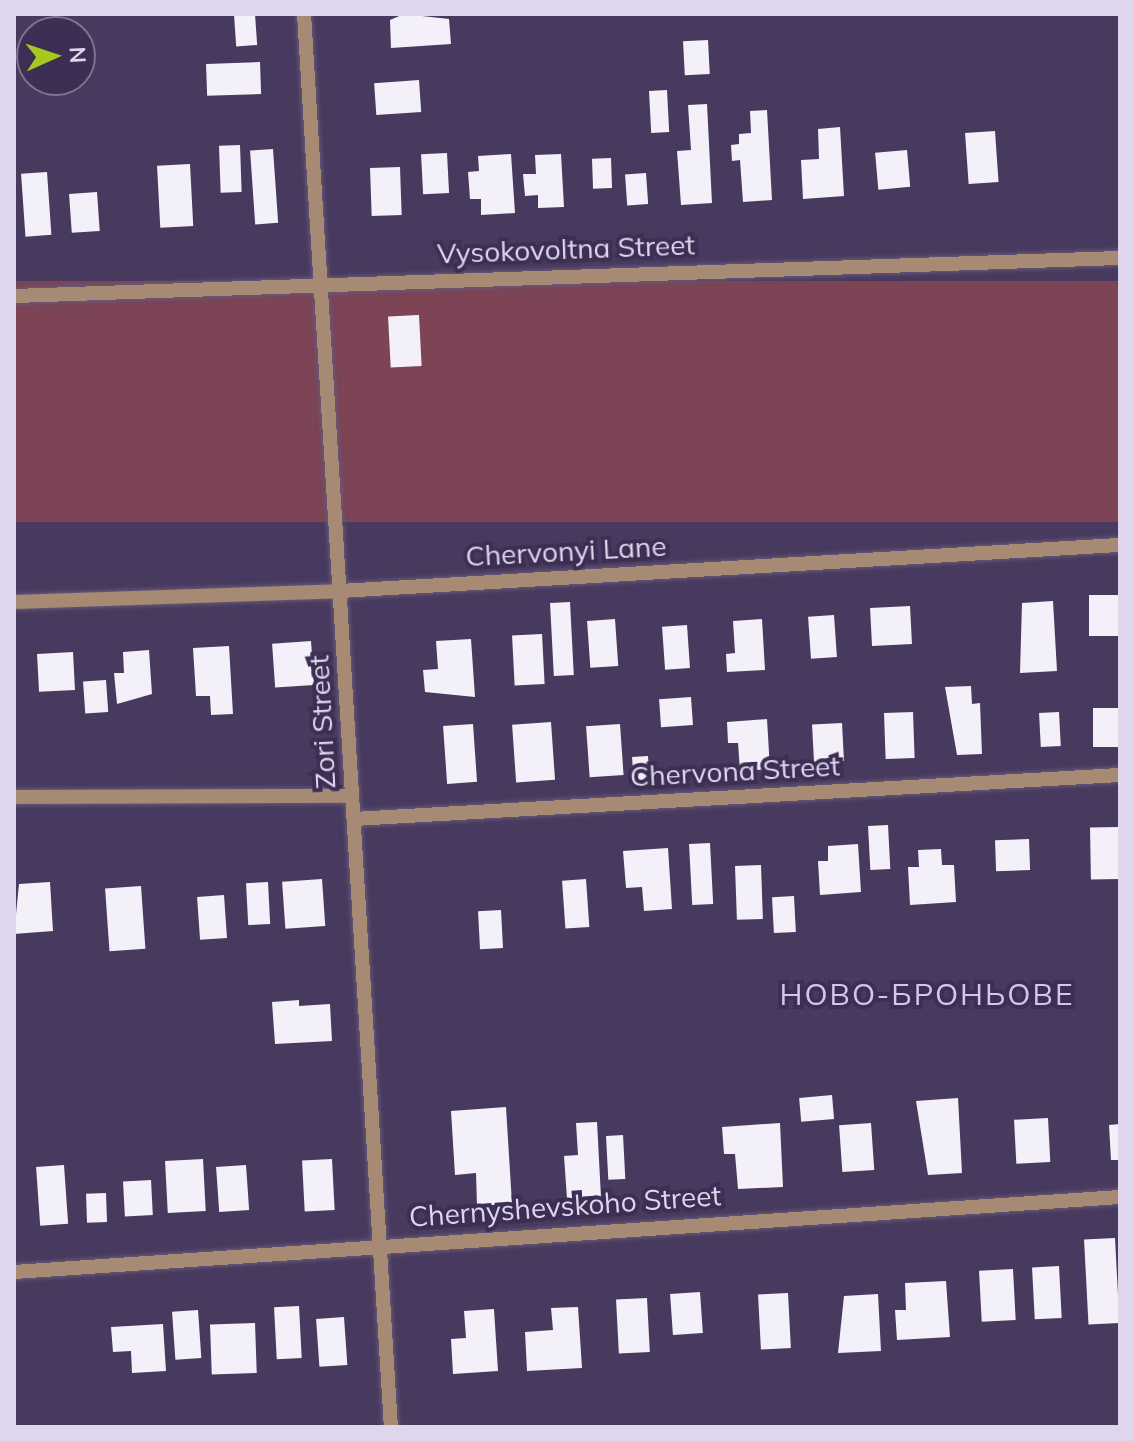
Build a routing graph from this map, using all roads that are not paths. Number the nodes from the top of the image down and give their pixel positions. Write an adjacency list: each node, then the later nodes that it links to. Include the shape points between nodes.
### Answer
1 (304, 14): 3 (street, Zori Street)
2 (1120, 258): 3 (street, Vysokovoltna Street)
3 (321, 283): 4 (street, Vysokovoltna Street); 6 (street, Zori Street)
4 (14, 296)
5 (1120, 545): 6 (street, Chervonyi Lane)
6 (340, 591): 7 (street, Chervonyi Lane); 9 (street, Zori Street)
7 (14, 602)
8 (1120, 775): 11 (street, Chervona Street)
9 (352, 796): 10 (street); 11 (street, Zori Street)
10 (14, 797)
11 (354, 819): 13 (street, Zori Street)
12 (1120, 1197): 13 (street, Chernyshevskoho Street)
13 (379, 1244): 14 (street, Chernyshevskoho Street); 15 (street, Zori Street)
14 (14, 1272)
15 (391, 1427)

